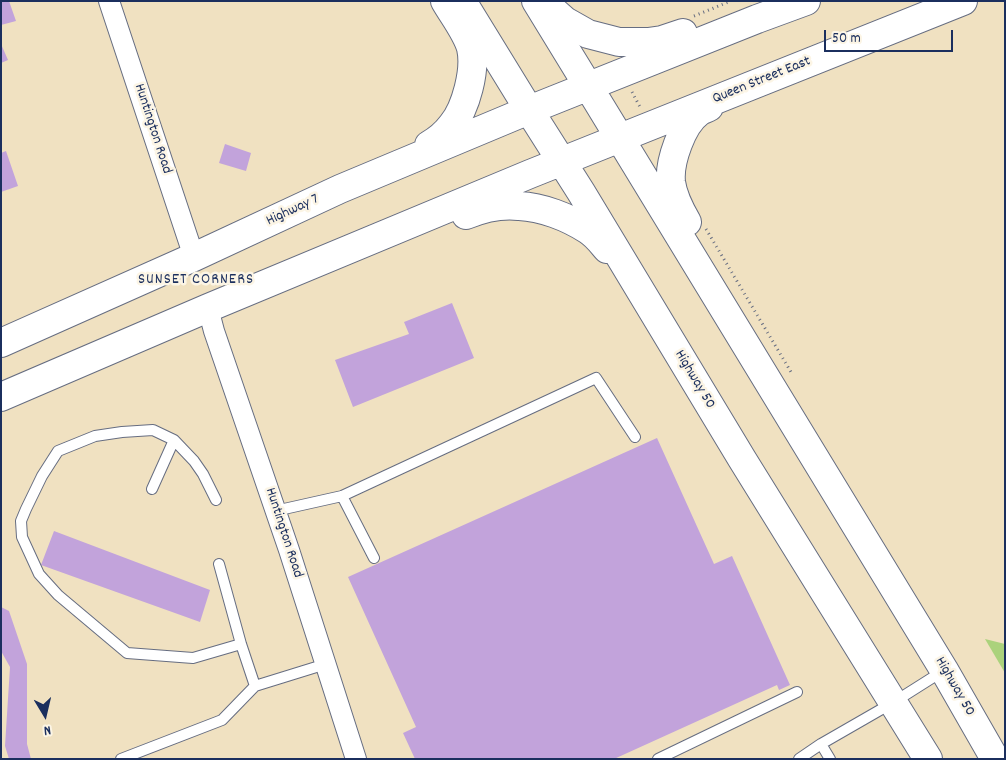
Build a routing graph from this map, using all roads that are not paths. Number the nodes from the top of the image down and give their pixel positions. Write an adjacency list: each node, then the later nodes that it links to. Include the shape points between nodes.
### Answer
1 (109, 1): 16 (street, Huntington Road)
2 (445, 1): 14 (main road, via 470,47 472,61 471,81 454,124 436,141 344,181)
3 (462, 1): 11 (main road, Highway 50)
4 (536, 1): 10 (main road, Highway 50)
5 (545, 1): 6 (main road, via 565,21 588,34 619,42 648,42 679,34)
6 (766, 1)
7 (806, 1): 10 (main road)
8 (964, 1): 9 (main road, Queen Street East)
9 (871, 38): 12 (main road, Queen Street East); 18 (main road, via 862,46 698,112 676,148 671,181 674,197 745,315)
10 (588, 86): 11 (main road, Highway 7); 12 (main road, Highway 50)
11 (529, 110): 13 (main road, Highway 50); 14 (main road, Highway 7)
12 (619, 138): 13 (main road, Queen Street East); 18 (main road, Highway 50)
13 (562, 161): 15 (main road); 20 (main road, Highway 50)
14 (340, 189): 16 (main road, Highway 7)
15 (334, 256): 17 (main road); 20 (main road, via 350,264 485,208 518,206 540,210 569,220 600,239 668,348)
16 (194, 257): 19 (main road, Highway 7)
17 (208, 308): 21 (main road); 27 (street, Huntington Road)
18 (740, 336): 32 (main road, Highway 50)
19 (1, 344)
20 (677, 351): 35 (main road, Highway 50)
21 (1, 396)
22 (635, 437): 25 (lane, via 596,378)
23 (174, 440): 24 (lane); 26 (lane, via 194,461); 30 (lane, via 154,430 122,432 95,436 58,451 26,508 21,521 22,537 39,574 58,595 127,653 193,658)
24 (152, 489)
25 (342, 496): 27 (lane); 28 (lane)
26 (216, 500)
27 (275, 511): 31 (street, Huntington Road)
28 (374, 558)
29 (219, 564): 30 (lane)
30 (241, 644): 33 (lane)
31 (326, 664): 33 (lane); 37 (street, Huntington Road)
32 (944, 670): 35 (lane); 43 (main road, Highway 50)
33 (255, 686): 38 (lane, via 222,720)
34 (797, 692): 39 (lane)
35 (894, 702): 36 (lane); 42 (main road, Highway 50)
36 (821, 744): 40 (lane); 41 (lane)
37 (355, 758)
38 (121, 759)
39 (658, 759)
40 (799, 759)
41 (830, 759)
42 (928, 759)
43 (995, 759)

